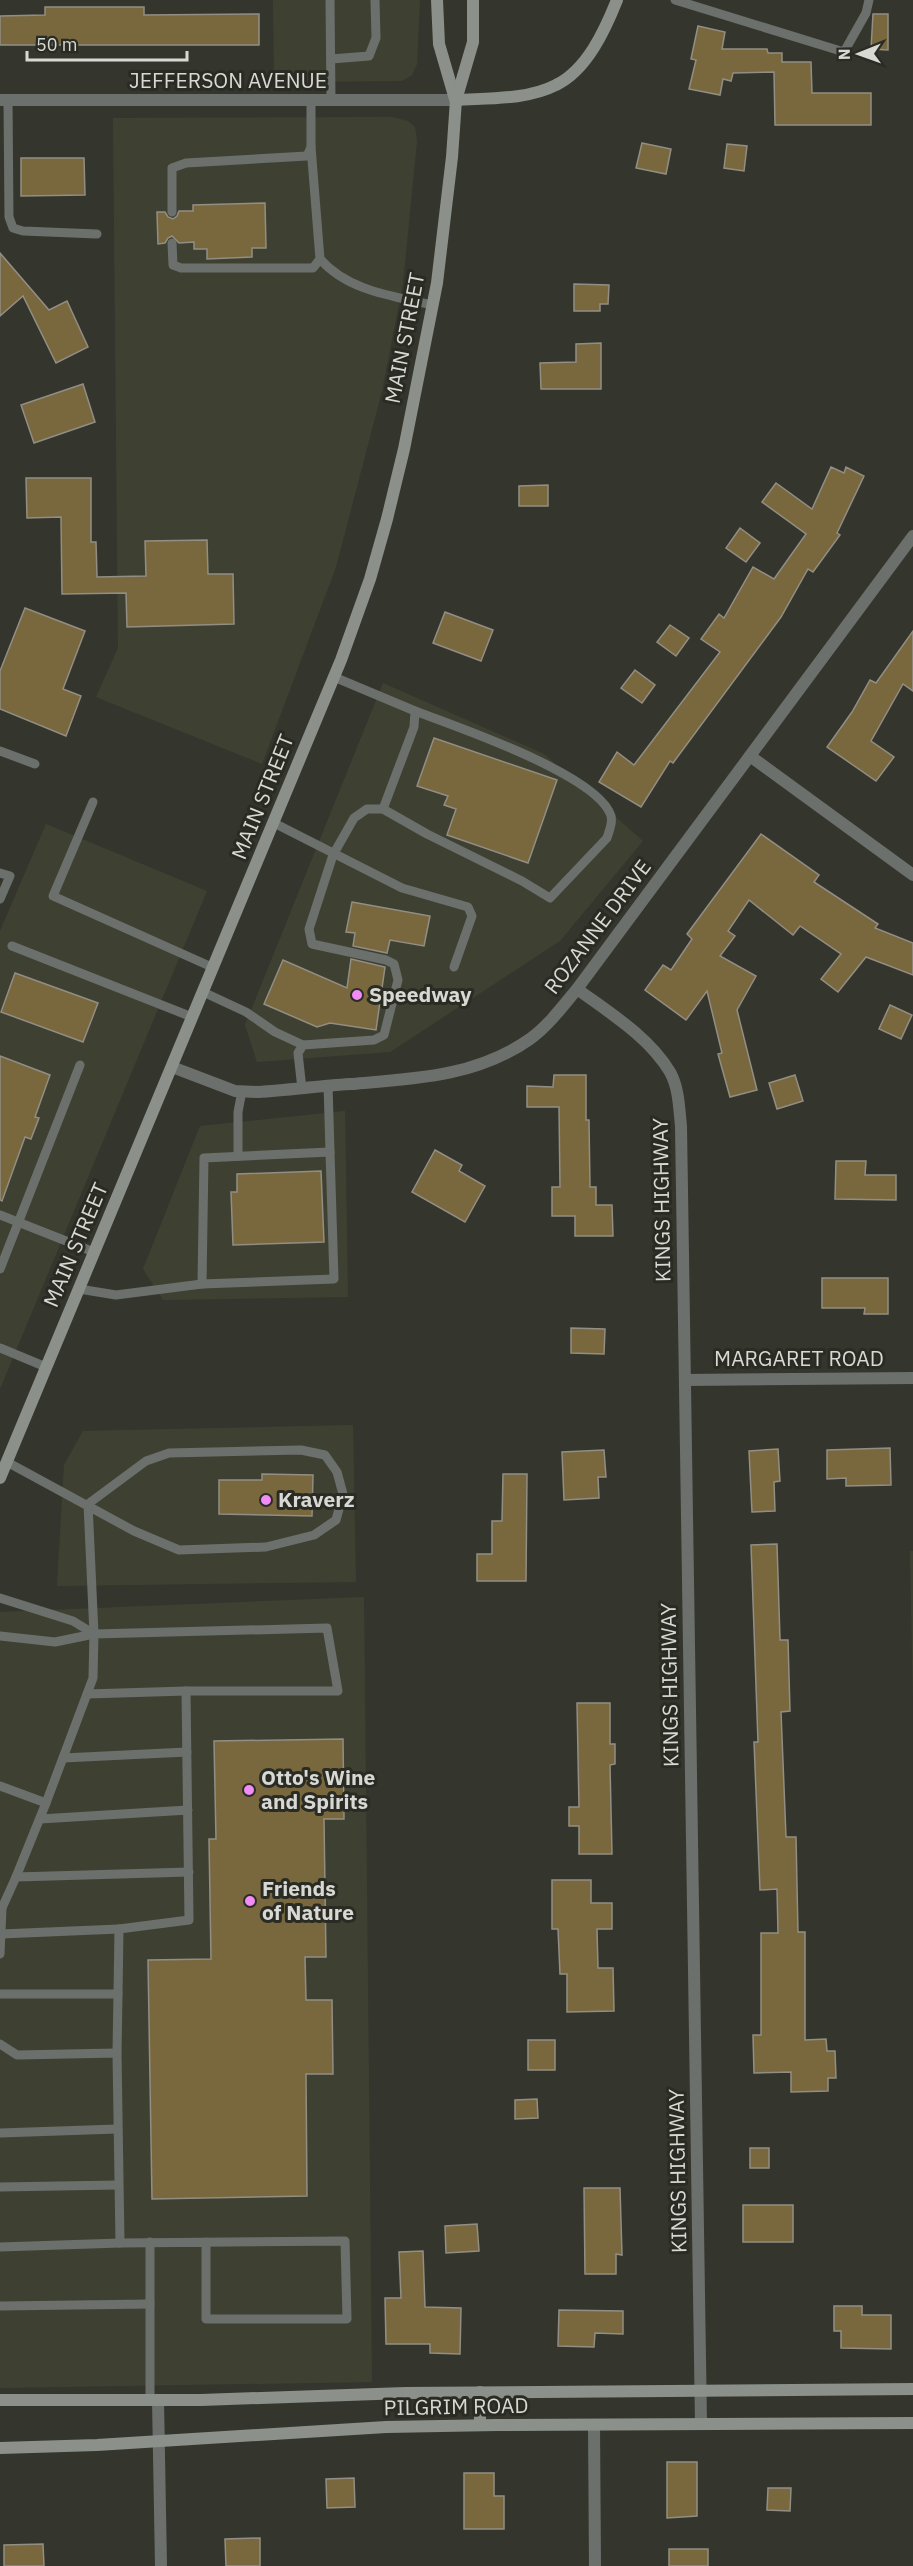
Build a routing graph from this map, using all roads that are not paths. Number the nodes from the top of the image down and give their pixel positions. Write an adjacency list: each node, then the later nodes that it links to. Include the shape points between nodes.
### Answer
1 (330, 0): 8 (lane)
2 (375, 0): 8 (lane, via 376,38 369,56)
3 (436, 0): 12 (street, MAIN STREET, via 439,44)
4 (473, 0): 12 (street, MAIN STREET, via 473,42)
5 (617, 0): 12 (street, via 605,30 587,56 557,85 525,94)
6 (675, 0): 7 (lane, via 844,52)
7 (869, 0)
8 (331, 59): 11 (lane)
9 (4, 100): 10 (street, JEFFERSON AVENUE); 15 (lane, via 9,217 13,228)
10 (311, 100): 11 (street, JEFFERSON AVENUE); 13 (lane)
11 (331, 100): 12 (street, JEFFERSON AVENUE)
12 (456, 100): 18 (street, MAIN STREET)
13 (311, 147): 14 (lane, via 307,156 172,168); 17 (lane)
14 (172, 212)
15 (97, 234)
16 (172, 243): 17 (lane, via 173,265 181,268 314,268)
17 (320, 259): 18 (lane, via 354,284)
18 (432, 305): 20 (street, MAIN STREET, via 387,519)
19 (913, 536): 23 (street, ROZANNE DRIVE)
20 (334, 677): 21 (lane); 27 (street, MAIN STREET)
21 (415, 711): 26 (lane, via 414,727); 26 (lane, via 520,750 569,777 604,803 611,817 607,838 550,898)
22 (0, 751): 24 (lane)
23 (750, 756): 30 (street); 35 (street, ROZANNE DRIVE)
24 (35, 765)
25 (93, 802): 34 (lane, via 53,896)
26 (383, 809): 28 (lane, via 367,809 354,818)
27 (274, 823): 28 (lane); 34 (street, MAIN STREET)
28 (333, 855): 33 (lane, via 402,888 468,907 472,916); 38 (lane, via 309,929 312,944 386,960 394,964 398,980 384,1035 374,1041)
29 (0, 873): 31 (lane, via 10,876)
30 (913, 875)
31 (0, 899)
32 (12, 945): 37 (lane)
33 (454, 967)
34 (214, 968): 36 (street, MAIN STREET)
35 (578, 989): 41 (street, ROZANNE DRIVE, via 530,1039 490,1061 428,1077); 55 (street, KINGS HIGHWAY, via 651,1047 670,1073 678,1097)
36 (203, 992): 37 (street, MAIN STREET); 38 (lane)
37 (192, 1017): 40 (street, MAIN STREET)
38 (303, 1045): 42 (lane, via 298,1053)
39 (80, 1065): 47 (lane)
40 (172, 1066): 43 (street, ROZANNE DRIVE); 48 (street, MAIN STREET)
41 (328, 1085): 42 (street, ROZANNE DRIVE); 44 (lane)
42 (302, 1089): 43 (street, ROZANNE DRIVE)
43 (242, 1091): 45 (lane)
44 (330, 1152): 45 (lane); 50 (lane, via 334,1279)
45 (238, 1156): 50 (lane, via 204,1158)
46 (0, 1215): 47 (lane)
47 (20, 1222): 48 (lane); 49 (lane)
48 (94, 1252): 51 (street, MAIN STREET)
49 (0, 1269)
50 (202, 1284): 51 (lane, via 116,1296)
51 (79, 1288): 53 (street, MAIN STREET)
52 (0, 1348): 53 (lane)
53 (46, 1367): 56 (street, MAIN STREET)
54 (913, 1378): 55 (street, MARGARET ROAD)
55 (685, 1380): 91 (street, KINGS HIGHWAY)
56 (7, 1462): 57 (street, MAIN STREET); 58 (lane)
57 (0, 1478)
58 (88, 1504): 58 (lane, via 134,1531 179,1550 266,1547 315,1535 336,1520 343,1494 337,1472 325,1455 301,1450 169,1454 147,1461); 60 (lane)
59 (0, 1598): 60 (lane, via 73,1621)
60 (94, 1634): 61 (lane, via 54,1642); 62 (lane, via 327,1628 338,1691); 63 (lane, via 93,1678)
61 (0, 1636)
62 (186, 1690): 63 (lane); 64 (lane)
63 (87, 1694): 65 (lane)
64 (187, 1752): 65 (lane); 68 (lane)
65 (63, 1758): 67 (lane)
66 (0, 1786): 67 (lane)
67 (46, 1803): 69 (lane)
68 (188, 1810): 69 (lane); 70 (lane)
69 (40, 1818): 71 (lane)
70 (189, 1872): 71 (lane); 73 (lane, via 189,1920)
71 (16, 1876): 72 (lane)
72 (1, 1907): 74 (lane)
73 (119, 1929): 74 (lane); 77 (lane)
74 (1, 1934): 75 (lane)
75 (0, 1954)
76 (0, 1994): 77 (lane)
77 (118, 1994): 79 (lane)
78 (0, 2044): 79 (lane, via 17,2055)
79 (117, 2053): 80 (lane)
80 (117, 2129): 81 (lane); 82 (lane)
81 (0, 2133)
82 (118, 2185): 83 (lane); 86 (lane)
83 (0, 2187)
84 (150, 2242): 85 (lane); 86 (lane); 88 (lane)
85 (206, 2242): 85 (lane, via 345,2241 347,2319 206,2319)
86 (120, 2243): 87 (lane)
87 (0, 2247)
88 (150, 2304): 89 (lane); 95 (lane)
89 (0, 2306)
90 (913, 2389): 91 (street, PILGRIM ROAD)
91 (701, 2390): 92 (street, PILGRIM ROAD); 98 (street, KINGS HIGHWAY)
92 (480, 2392): 95 (street, PILGRIM ROAD); 99 (street)
93 (0, 2400): 94 (street, PILGRIM ROAD)
94 (22, 2400): 95 (street, PILGRIM ROAD); 96 (street)
95 (154, 2401): 101 (street)
96 (0, 2408)
97 (913, 2423): 98 (street, PILGRIM ROAD)
98 (701, 2424): 100 (street, PILGRIM ROAD)
99 (480, 2425): 100 (street, PILGRIM ROAD); 101 (street, PILGRIM ROAD)
100 (594, 2425): 104 (street)
101 (158, 2440): 102 (street, PILGRIM ROAD); 103 (street)
102 (0, 2448)
103 (161, 2566)
104 (595, 2566)

